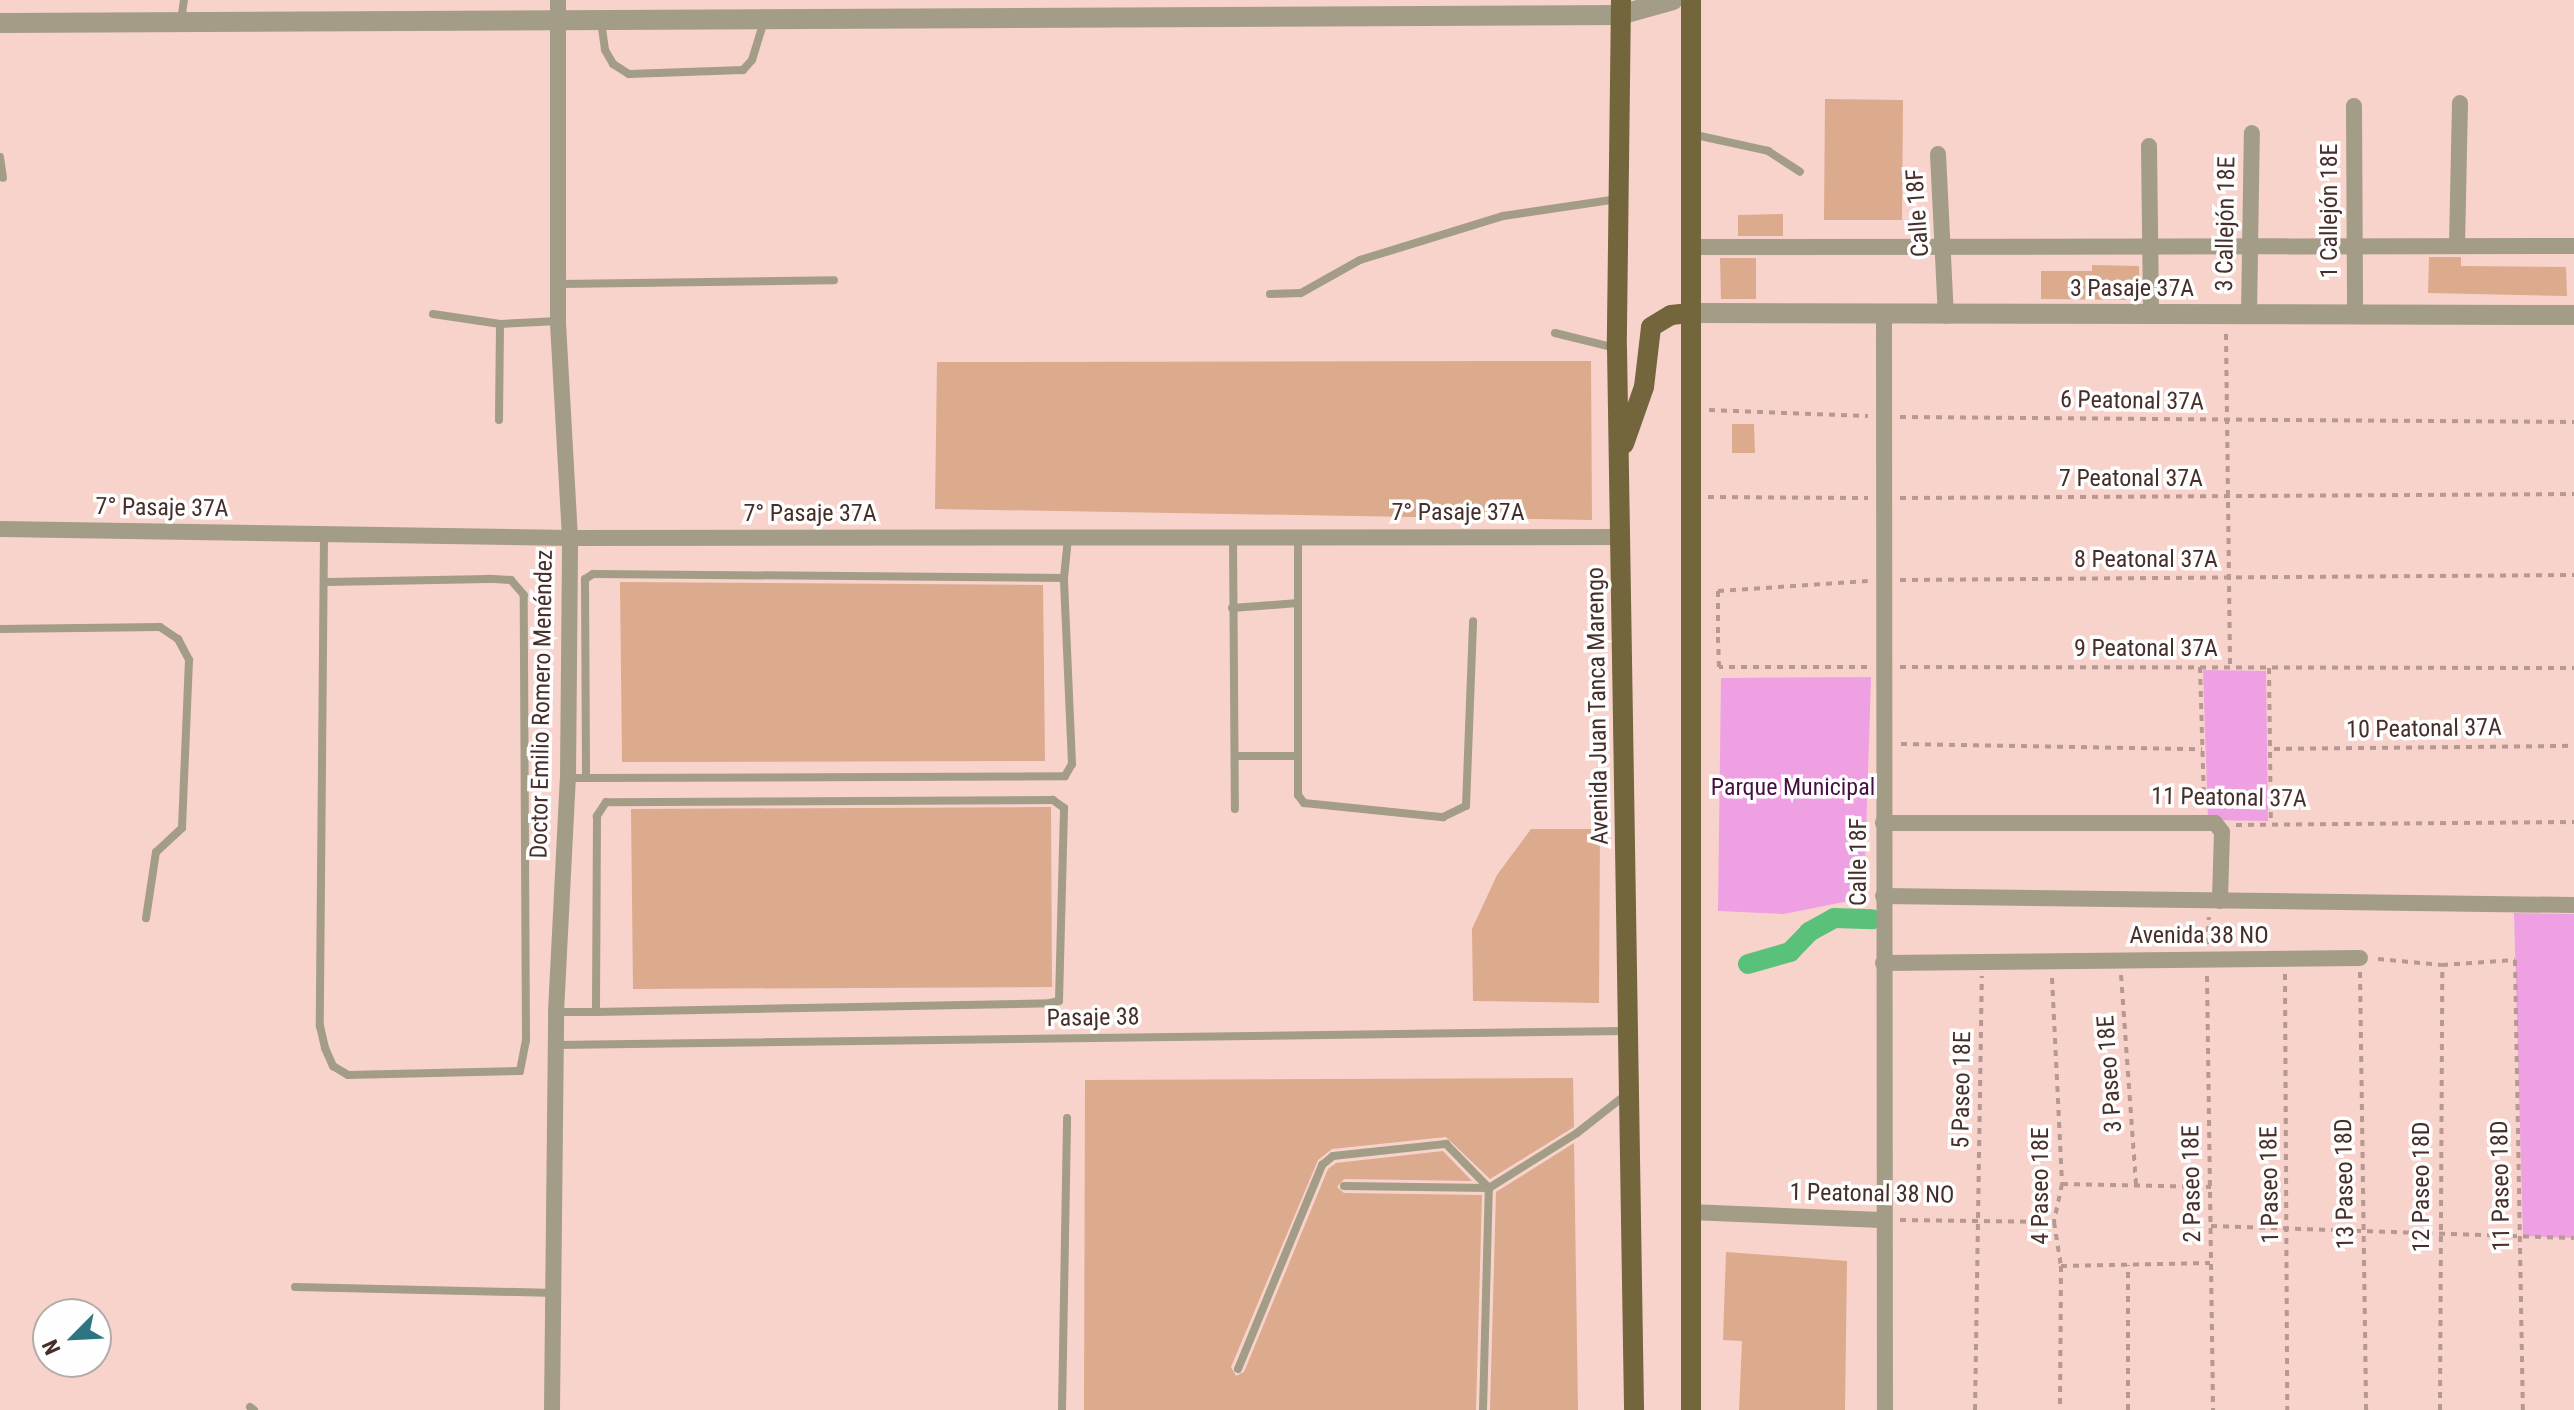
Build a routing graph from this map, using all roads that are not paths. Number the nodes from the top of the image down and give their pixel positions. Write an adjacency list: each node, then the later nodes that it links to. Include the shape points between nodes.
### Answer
1 (184, 0): 9 (lane)
2 (558, 0): 7 (street, Doctor Emilio Romero Menéndez)
3 (1673, 0): 5 (street)
4 (1691, 0): 14 (main road)
5 (1620, 8): 6 (street); 20 (main road, Avenida Juan Tanca Marengo)
6 (764, 20): 8 (street); 8 (lane, via 752,60 743,70 629,74 613,64 605,50)
7 (558, 21): 8 (street); 9 (street); 29 (street, Doctor Emilio Romero Menéndez)
8 (601, 21)
9 (181, 22): 10 (street)
10 (0, 23)
11 (2460, 103): 24 (street)
12 (2354, 106): 23 (street, 1 Callejón 18E)
13 (2252, 133): 22 (street, 3 Callejón 18E)
14 (1690, 134): 18 (lane, via 1768,151); 26 (main road)
15 (2149, 146): 21 (street)
16 (1938, 154): 27 (street, Calle 18F)
17 (0, 157): 19 (lane)
18 (1800, 172)
19 (3, 178)
20 (1619, 199): 30 (lane, via 1503,216 1360,260 1301,293); 42 (main road, Avenida Juan Tanca Marengo)
21 (2151, 246): 22 (street); 27 (street); 34 (street)
22 (2250, 246): 23 (street); 35 (street, 3 Callejón 18E)
23 (2354, 246): 24 (street); 36 (street, 1 Callejón 18E)
24 (2457, 246): 25 (street)
25 (2574, 246)
26 (1690, 247): 27 (street); 31 (main road)
27 (1946, 247): 38 (street, Calle 18F)
28 (834, 280): 29 (lane)
29 (560, 284): 39 (street, Doctor Emilio Romero Menéndez)
30 (1270, 294)
31 (1690, 313): 33 (street, 3 Pasaje 37A); 44 (main road, via 1671,315 1651,327 1644,387); 78 (main road)
32 (433, 314): 40 (lane)
33 (1884, 315): 38 (street, 3 Pasaje 37A); 63 (street, Calle 18F)
34 (2151, 315): 35 (street, 3 Pasaje 37A); 38 (street, 3 Pasaje 37A)
35 (2249, 315): 36 (street, 3 Pasaje 37A)
36 (2355, 315): 37 (street, 3 Pasaje 37A)
37 (2574, 315)
38 (1946, 316)
39 (558, 321): 40 (lane); 49 (street, Doctor Emilio Romero Menéndez)
40 (500, 324): 43 (lane)
41 (1555, 333): 42 (lane)
42 (1617, 348): 44 (main road, Avenida Juan Tanca Marengo)
43 (499, 420)
44 (1619, 457): 48 (main road, Avenida Juan Tanca Marengo)
45 (0, 529): 46 (street, 7° Pasaje 37A)
46 (324, 535): 49 (street, 7° Pasaje 37A); 53 (lane)
47 (1233, 537): 50 (street, 7° Pasaje 37A); 51 (street, 7° Pasaje 37A); 55 (lane)
48 (1620, 537): 51 (street, 7° Pasaje 37A); 72 (main road, Avenida Juan Tanca Marengo)
49 (570, 538): 50 (street, 7° Pasaje 37A); 60 (street, Doctor Emilio Romero Menéndez)
50 (1068, 538): 52 (lane)
51 (1298, 538): 54 (lane)
52 (1064, 578): 61 (lane, via 1072,764 1065,776); 61 (lane, via 593,574 585,579)
53 (328, 582): 53 (lane, via 320,1026 325,1048 333,1066 348,1075 520,1071 526,1049 524,595 511,580)
54 (1298, 603): 55 (lane); 59 (lane)
55 (1232, 608): 58 (lane)
56 (1473, 621): 59 (lane, via 1466,806 1443,817 1304,803 1298,795)
57 (0, 629): 67 (lane, via 160,627 178,639 189,660 182,828 156,852)
58 (1235, 756): 59 (lane); 62 (lane)
59 (1298, 756)
60 (568, 778): 61 (lane); 70 (street, Doctor Emilio Romero Menéndez)
61 (586, 778)
62 (1235, 809)
63 (1883, 823): 64 (street, Calle 18F); 65 (street, 11 Peatonal 37A, via 2212,824)
64 (1883, 896): 65 (street); 69 (street, Calle 18F)
65 (2215, 901): 66 (street)
66 (2574, 905)
67 (146, 918)
68 (2360, 958): 69 (street, Avenida 38 NO)
69 (1883, 963): 79 (street, Calle 18F)
70 (556, 1012): 71 (lane); 73 (street, Doctor Emilio Romero Menéndez)
71 (596, 1012): 71 (lane, via 1059,1001 1064,808 1053,800 606,802 597,816)
72 (1631, 1031): 73 (lane, Pasaje 38); 74 (main road, Avenida Juan Tanca Marengo)
73 (556, 1045): 81 (street, Doctor Emilio Romero Menéndez)
74 (1632, 1090): 77 (lane, via 1577,1133); 86 (main road, Avenida Juan Tanca Marengo)
75 (1067, 1118): 84 (lane)
76 (1344, 1186): 77 (lane)
77 (1489, 1188): 82 (lane, via 1446,1144 1333,1156 1322,1165); 85 (lane)
78 (1690, 1212): 79 (street, 1 Peatonal 38 NO); 87 (main road)
79 (1881, 1220): 88 (street, Calle 18F)
80 (295, 1287): 81 (lane)
81 (556, 1293): 83 (street, Doctor Emilio Romero Menéndez)
82 (1238, 1369)
83 (552, 1410)
84 (1062, 1410)
85 (1483, 1410)
86 (1634, 1410)
87 (1691, 1410)
88 (1885, 1410)

